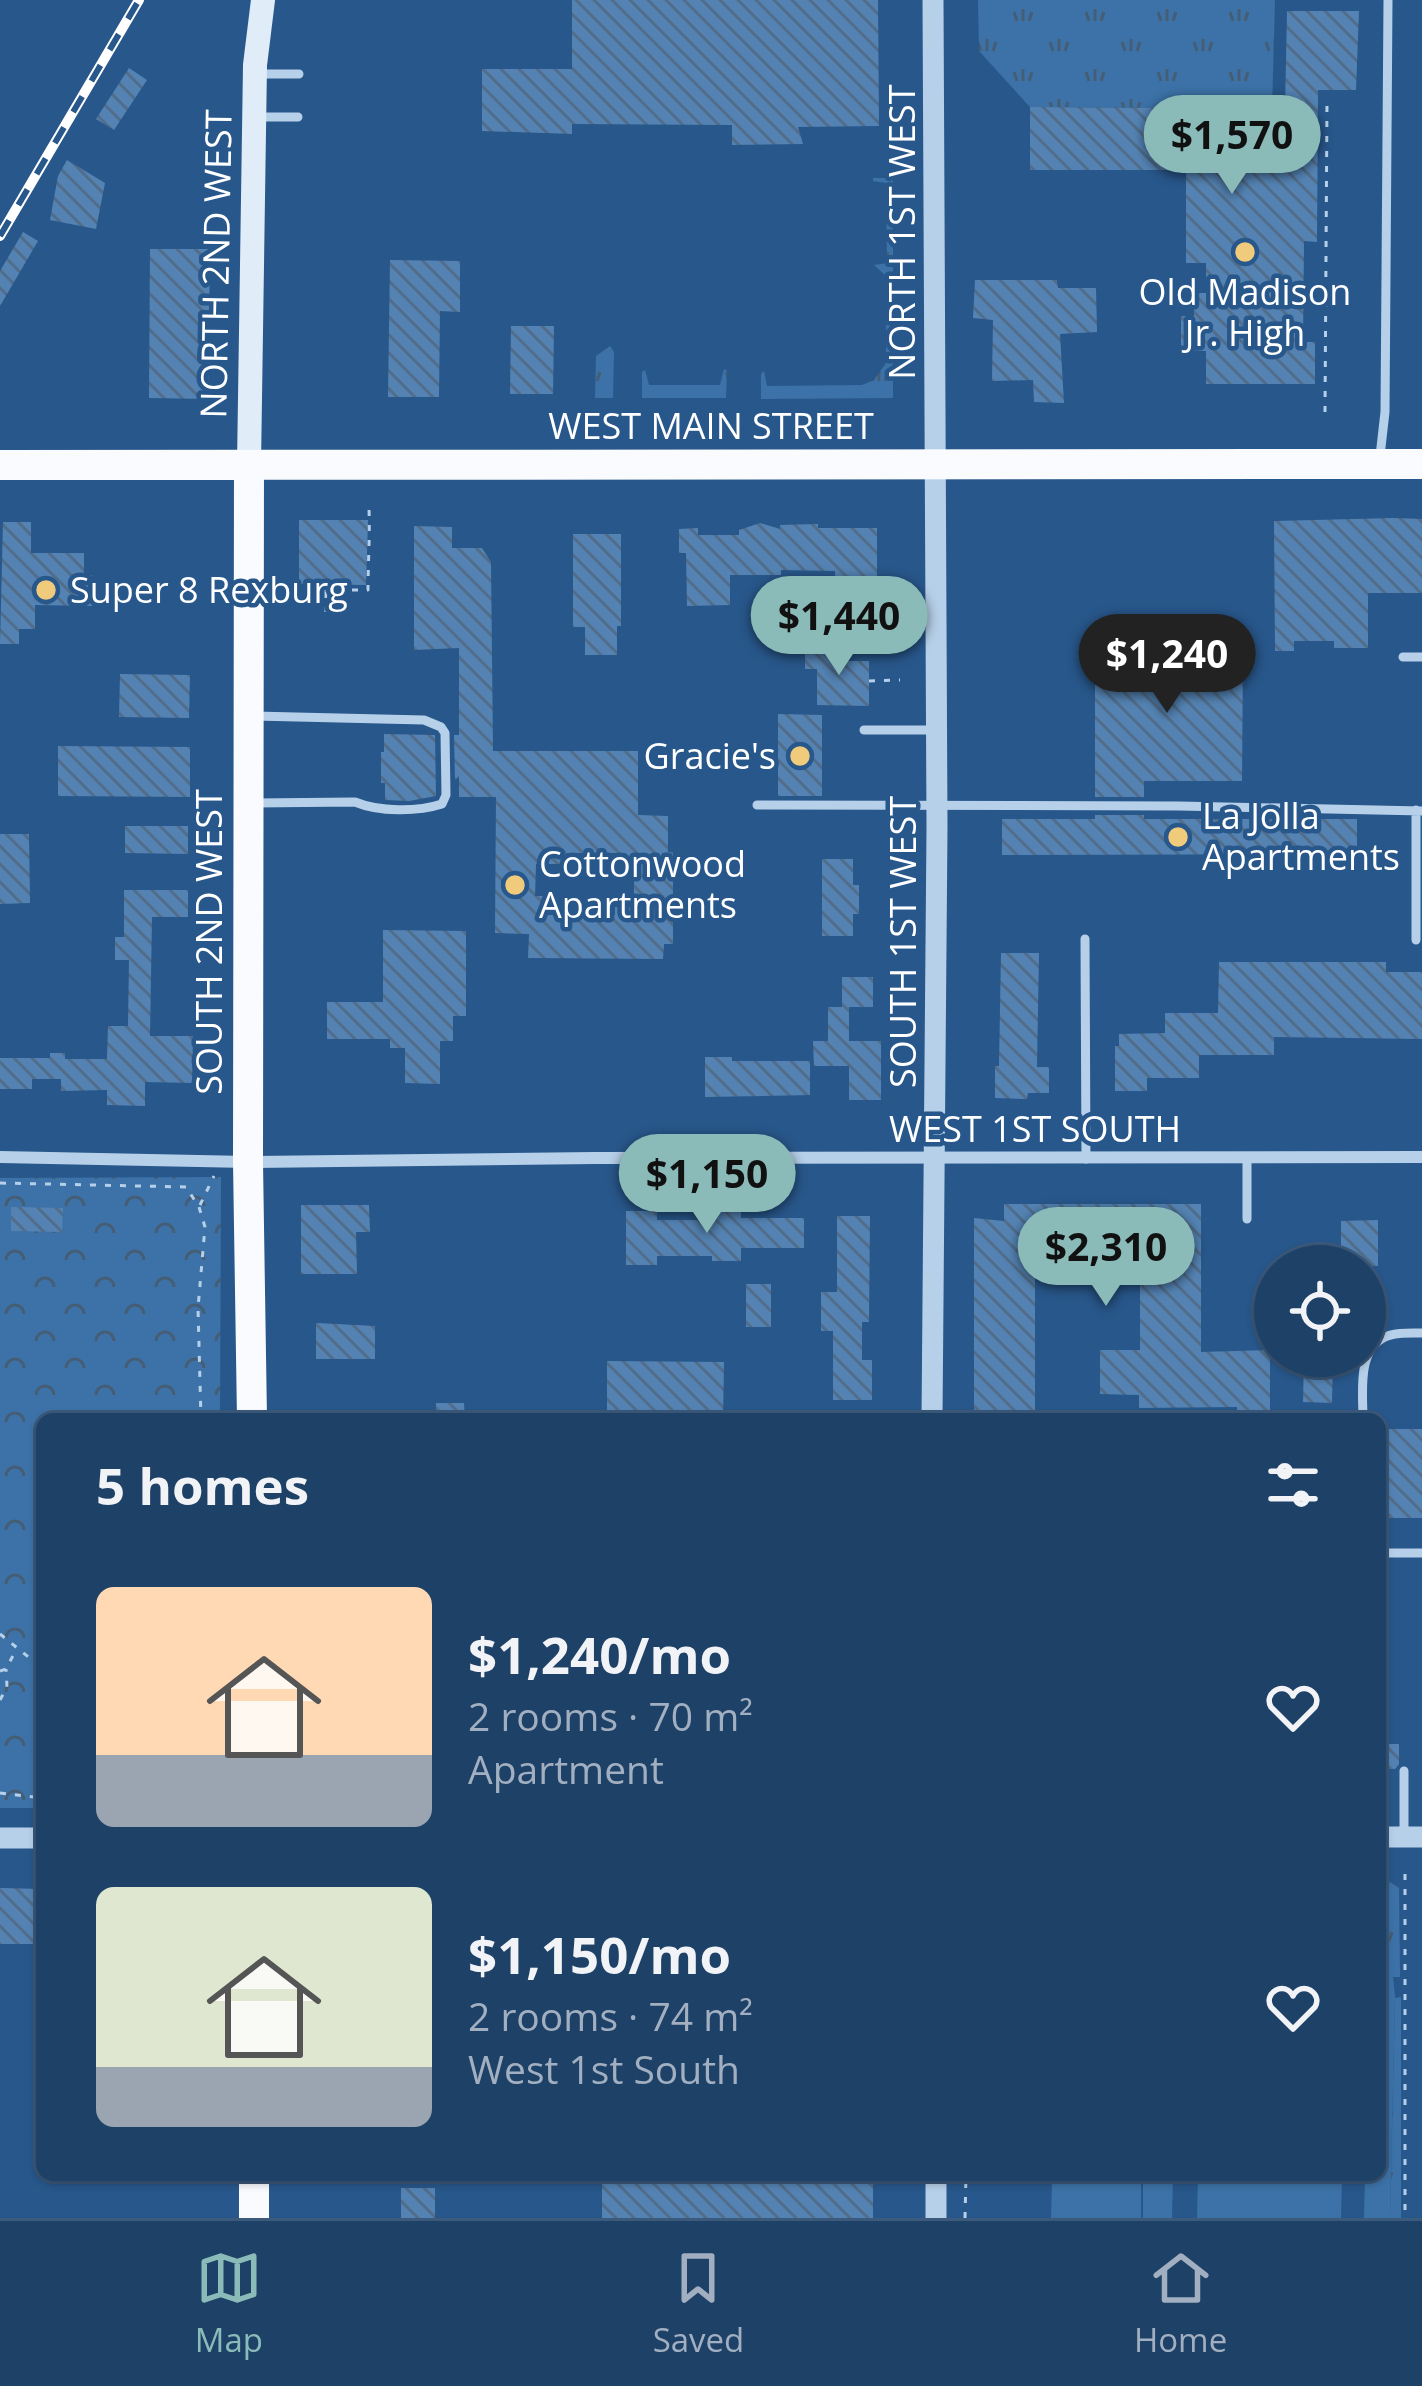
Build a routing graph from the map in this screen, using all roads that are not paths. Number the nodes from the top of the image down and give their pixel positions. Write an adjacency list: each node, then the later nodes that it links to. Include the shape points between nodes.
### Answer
1 (263, 0): 4 (main road, NORTH 2ND WEST)
2 (933, 0): 8 (street, NORTH 1ST WEST)
3 (1388, 0): 9 (lane)
4 (255, 70): 5 (lane); 6 (main road, NORTH 2ND WEST)
5 (298, 74)
6 (254, 117): 7 (lane); 12 (main road, NORTH 2ND WEST)
7 (298, 117)
8 (934, 464): 9 (main road, WEST MAIN STREET); 12 (main road, WEST MAIN STREET); 17 (street, SOUTH 1ST WEST)
9 (1379, 464): 10 (main road, WEST MAIN STREET)
10 (1422, 464)
11 (0, 465): 12 (main road, WEST MAIN STREET)
12 (249, 465): 15 (main road, SOUTH 2ND WEST)
13 (1403, 657): 14 (lane)
14 (1422, 657)
15 (249, 716): 18 (main road, SOUTH 2ND WEST); 18 (lane, via 424,720 445,734 446,795 429,808)
16 (864, 730): 17 (lane)
17 (937, 730): 20 (street, SOUTH 1ST WEST)
18 (249, 802): 30 (main road, SOUTH 2ND WEST)
19 (757, 805): 20 (lane)
20 (937, 805): 21 (lane); 28 (street, SOUTH 1ST WEST)
21 (1419, 810): 22 (lane)
22 (1419, 890): 24 (lane)
23 (1085, 939): 29 (lane)
24 (1416, 940)
25 (0, 1157): 30 (street, WEST 1ST SOUTH)
26 (1422, 1157): 27 (street, WEST 1ST SOUTH)
27 (1247, 1158): 29 (street, WEST 1ST SOUTH); 31 (lane)
28 (935, 1159): 29 (street, WEST 1ST SOUTH); 30 (street, WEST 1ST SOUTH); 34 (street, SOUTH 1ST WEST)
29 (1086, 1159)
30 (248, 1162): 33 (main road, SOUTH 2ND WEST)
31 (1247, 1219)
32 (1422, 1333): 35 (lane, via 1374,1346 1364,1363)
33 (252, 1413)
34 (932, 1413)
35 (1363, 1413)
36 (1386, 1553): 37 (lane)
37 (1422, 1553)
38 (1404, 1771): 39 (lane)
39 (1413, 1837)
40 (0, 1838): 41 (street)
41 (36, 1838)
42 (254, 2181): 44 (main road)
43 (936, 2181): 45 (street)
44 (254, 2218)
45 (936, 2218)

